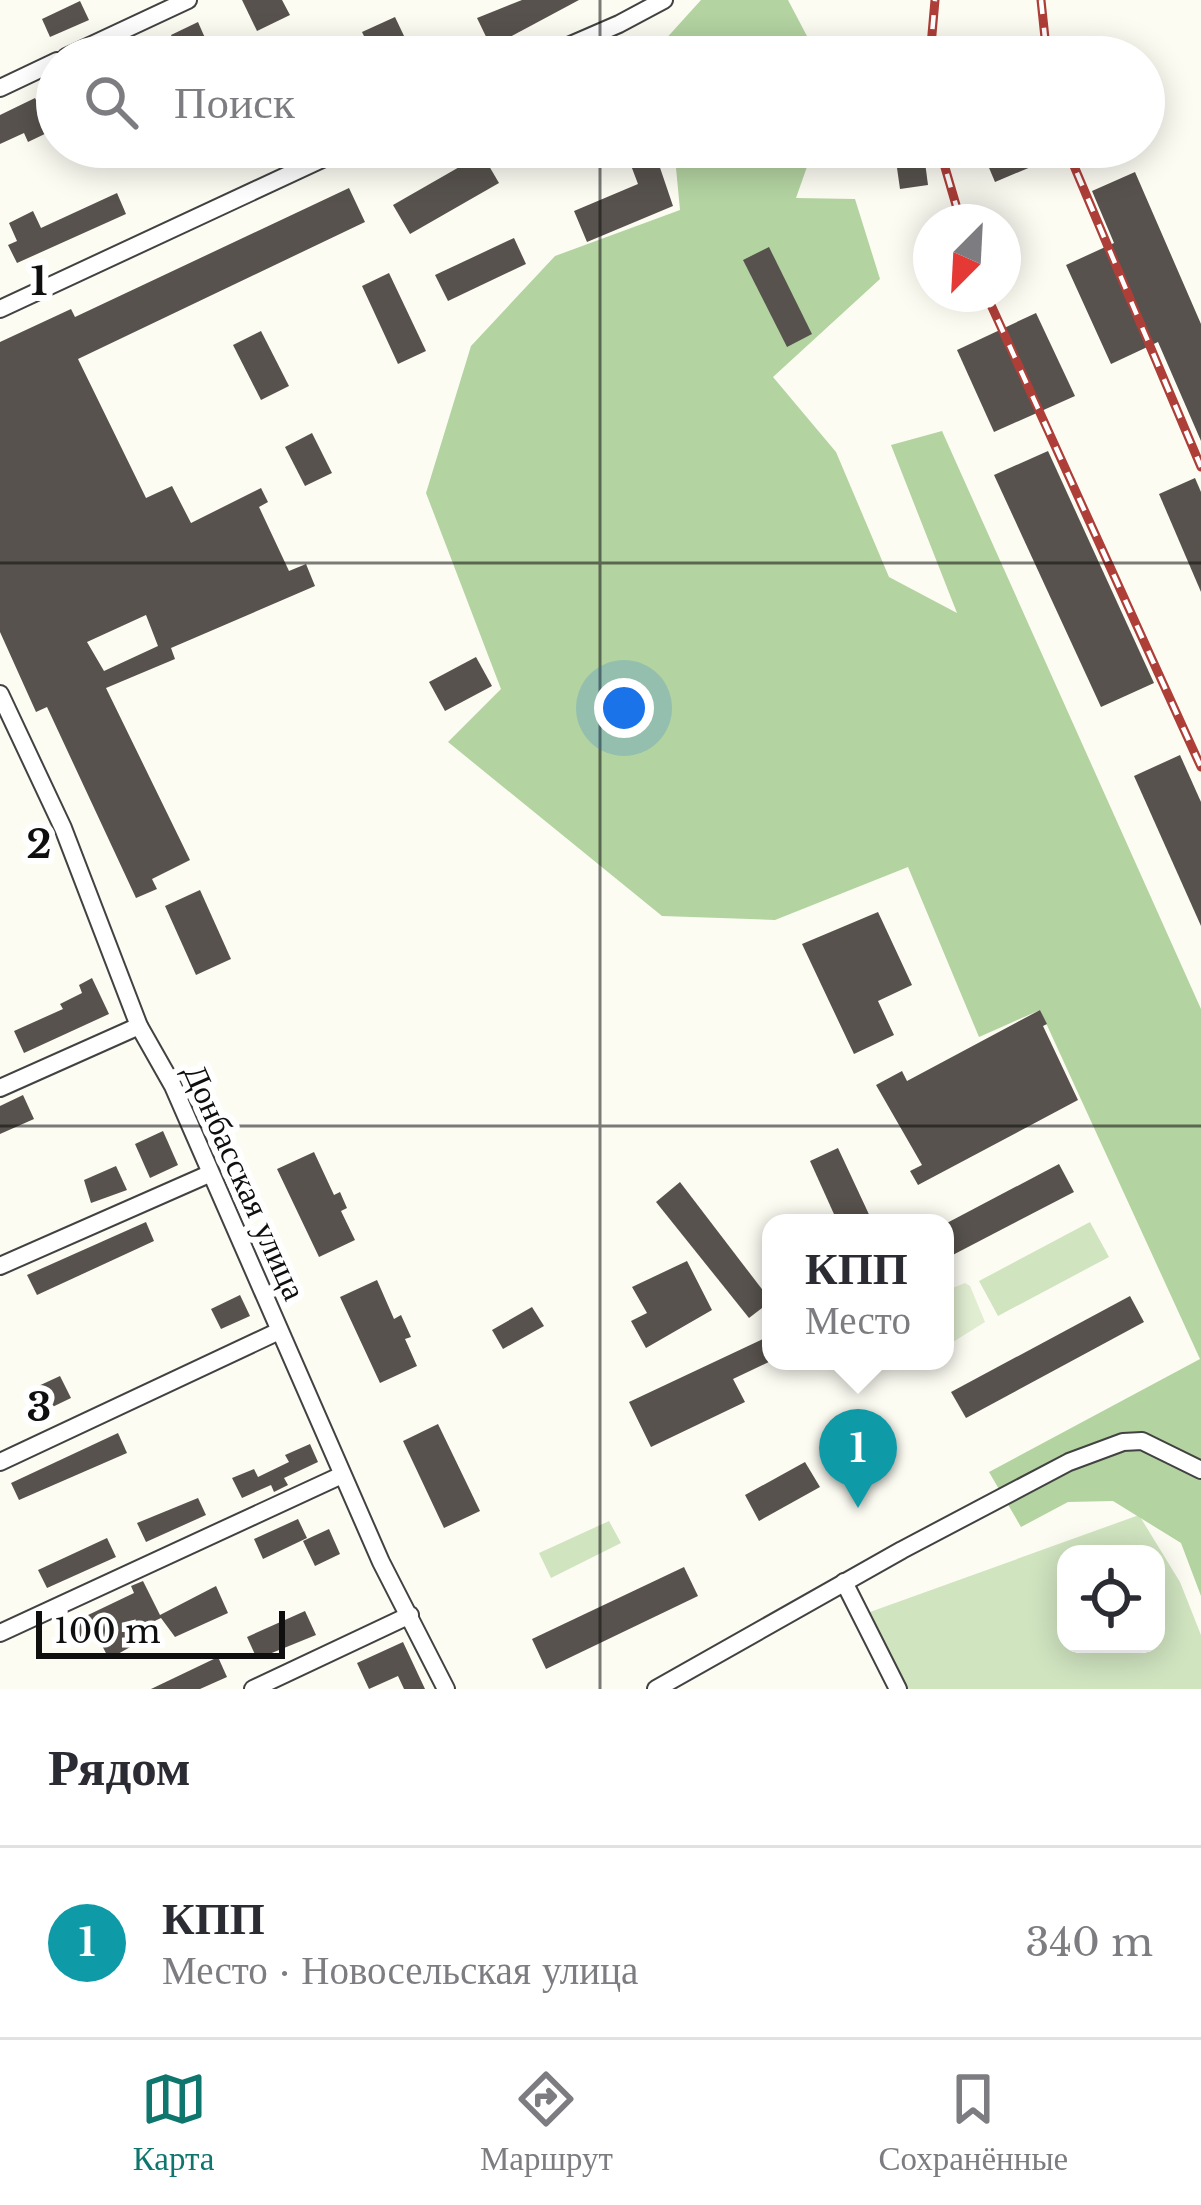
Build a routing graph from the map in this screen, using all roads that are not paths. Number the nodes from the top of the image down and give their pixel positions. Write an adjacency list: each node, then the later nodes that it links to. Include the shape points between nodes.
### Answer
1 (188, 0): 3 (street)
2 (664, 0): 4 (street)
3 (111, 36)
4 (592, 36)
5 (36, 72): 6 (street)
6 (0, 88)
7 (303, 168): 8 (street)
8 (0, 308)
9 (0, 694): 10 (street, Донбасская улица, via 63,828)
10 (139, 1025): 11 (street); 12 (street, Донбасская улица)
11 (0, 1088)
12 (209, 1174): 13 (street); 14 (street, Донбасская улица)
13 (0, 1266)
14 (277, 1332): 15 (street); 17 (street, Донбасская улица)
15 (0, 1462)
16 (1201, 1470): 18 (street, via 1160,1447 1123,1442 1069,1462)
17 (342, 1475): 19 (street, Донбасская улица); 20 (street)
18 (844, 1582): 23 (street); 24 (street)
19 (410, 1616): 21 (street); 22 (street, Донбасская улица)
20 (0, 1633)
21 (254, 1689)
22 (446, 1689)
23 (656, 1689)
24 (898, 1689)

